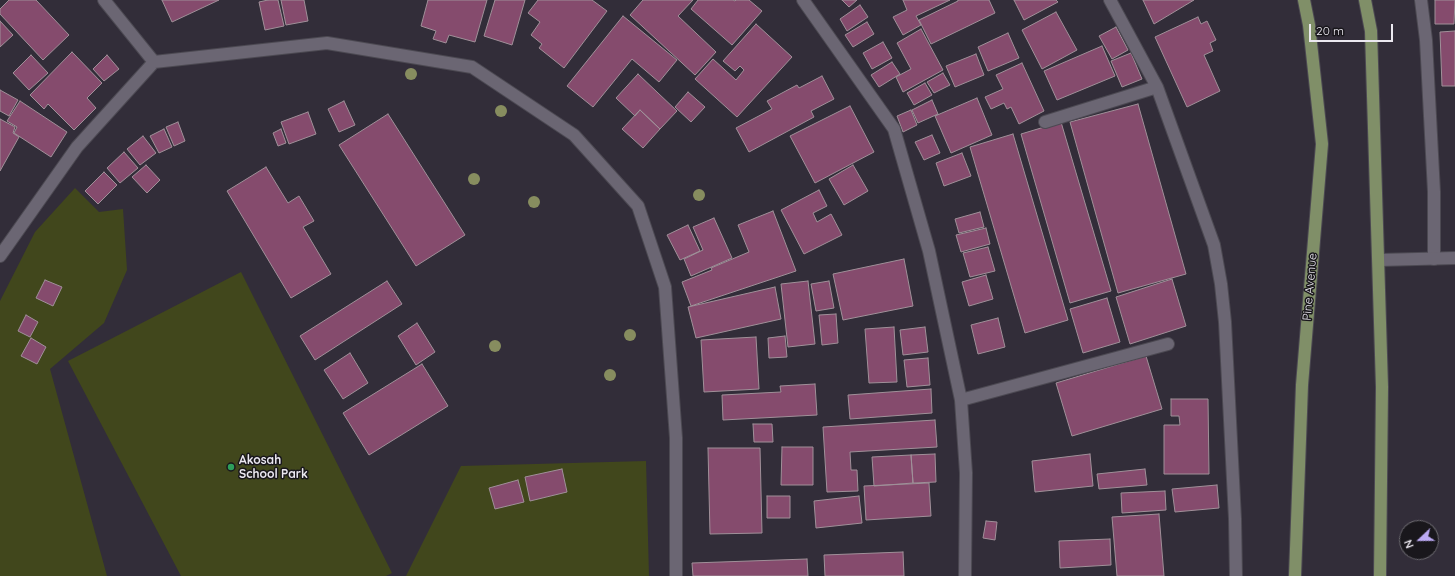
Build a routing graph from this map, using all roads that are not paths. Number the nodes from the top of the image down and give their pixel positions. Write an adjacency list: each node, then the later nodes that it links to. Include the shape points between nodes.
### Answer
1 (104, 0): 7 (street)
2 (803, 0): 15 (street, via 894,129 929,251)
3 (1110, 0): 8 (street)
4 (1304, 0): 19 (main road, Pine Avenue, via 1322,144 1302,385)
5 (1365, 0): 13 (main road, via 1371,31)
6 (1421, 0): 12 (street, via 1426,40 1434,192)
7 (154, 62): 10 (street, via 77,147); 16 (street, via 327,43 472,67 574,135 638,206 665,287 676,438)
8 (1158, 87): 9 (street); 18 (street, via 1214,245 1221,284)
9 (1046, 122)
10 (0, 256)
11 (1455, 258): 12 (street)
12 (1434, 259): 13 (street)
13 (1379, 260): 20 (main road, via 1382,387)
14 (1168, 344): 15 (street)
15 (961, 400): 17 (street, via 966,473)
16 (676, 576)
17 (965, 576)
18 (1236, 576)
19 (1295, 576)
20 (1380, 576)

